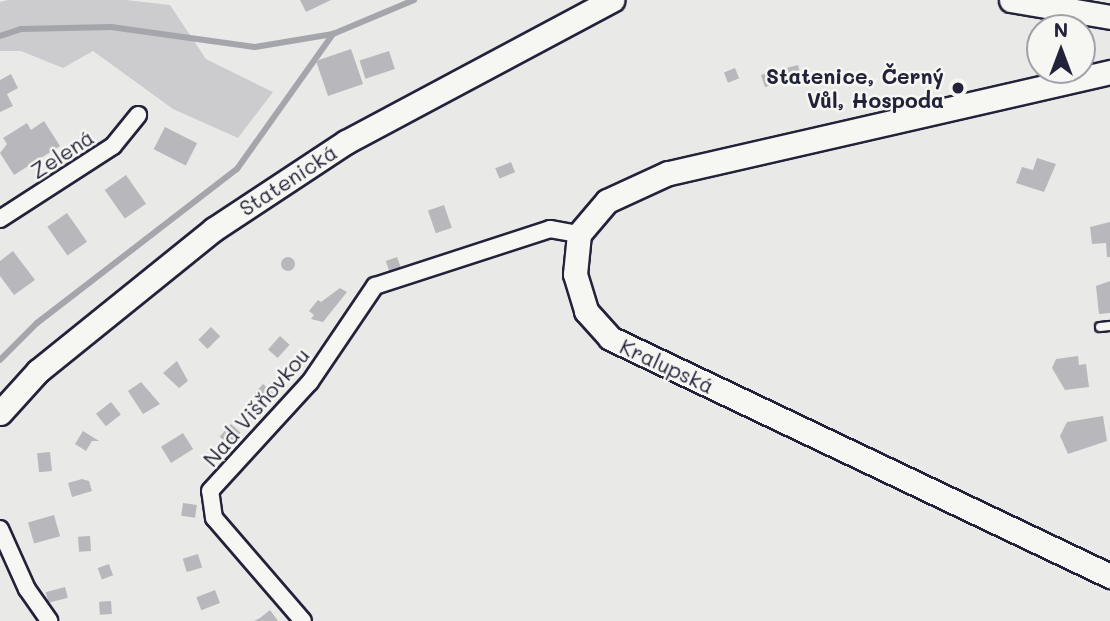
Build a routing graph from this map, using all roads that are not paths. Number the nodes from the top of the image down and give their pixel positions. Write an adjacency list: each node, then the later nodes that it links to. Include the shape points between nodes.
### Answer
1 (612, 0): 10 (main road, Statenická, via 346,142 214,229 38,371)
2 (1012, 0): 3 (main road)
3 (1110, 17)
4 (1110, 72): 7 (main road, via 668,173 607,201)
5 (138, 115): 6 (street, Zelená, via 113,146)
6 (0, 219)
7 (579, 234): 12 (main road, Kralupská, via 575,274 586,311 610,338); 14 (street, Nad Višňovkou, via 550,229 375,286 310,382 210,491 214,518)
8 (1110, 326): 9 (lane)
9 (1100, 327)
10 (0, 413)
11 (0, 529): 13 (street, via 27,589)
12 (1110, 576)
13 (50, 621)
14 (303, 621)

